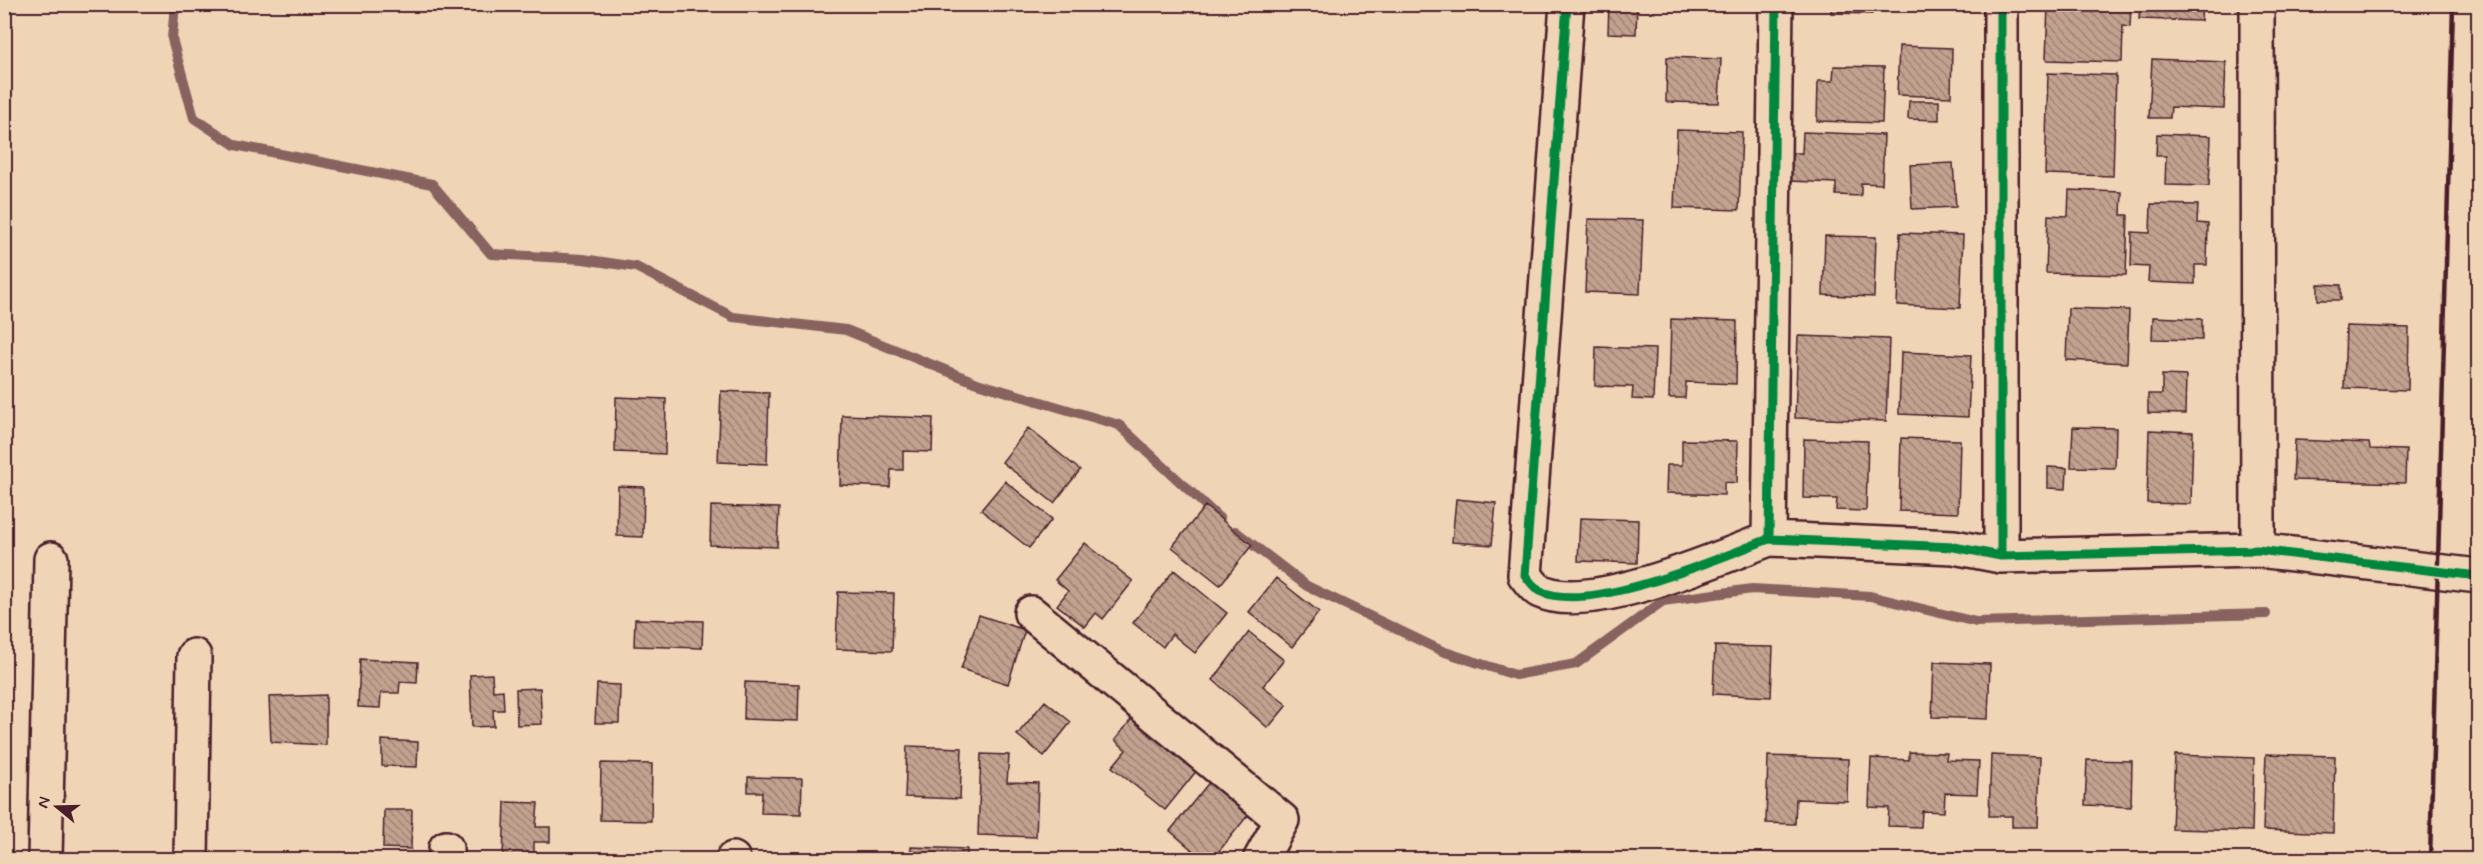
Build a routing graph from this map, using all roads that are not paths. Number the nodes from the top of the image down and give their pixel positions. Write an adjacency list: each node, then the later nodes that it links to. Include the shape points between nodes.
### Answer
1 (1567, 4): 5 (street, via 1525,575 1538,590 1554,595 1599,596 1643,585)
2 (1776, 4): 5 (street)
3 (2001, 4): 7 (street)
4 (2257, 4): 6 (street)
5 (1769, 539): 7 (street, via 1954,548)
6 (2258, 550): 7 (street); 9 (street)
7 (2001, 556)
8 (51, 559): 12 (street)
9 (2478, 576)
10 (1031, 613): 14 (street, via 1282,820)
11 (194, 656): 13 (street)
12 (45, 860)
13 (191, 860)
14 (1260, 860)

